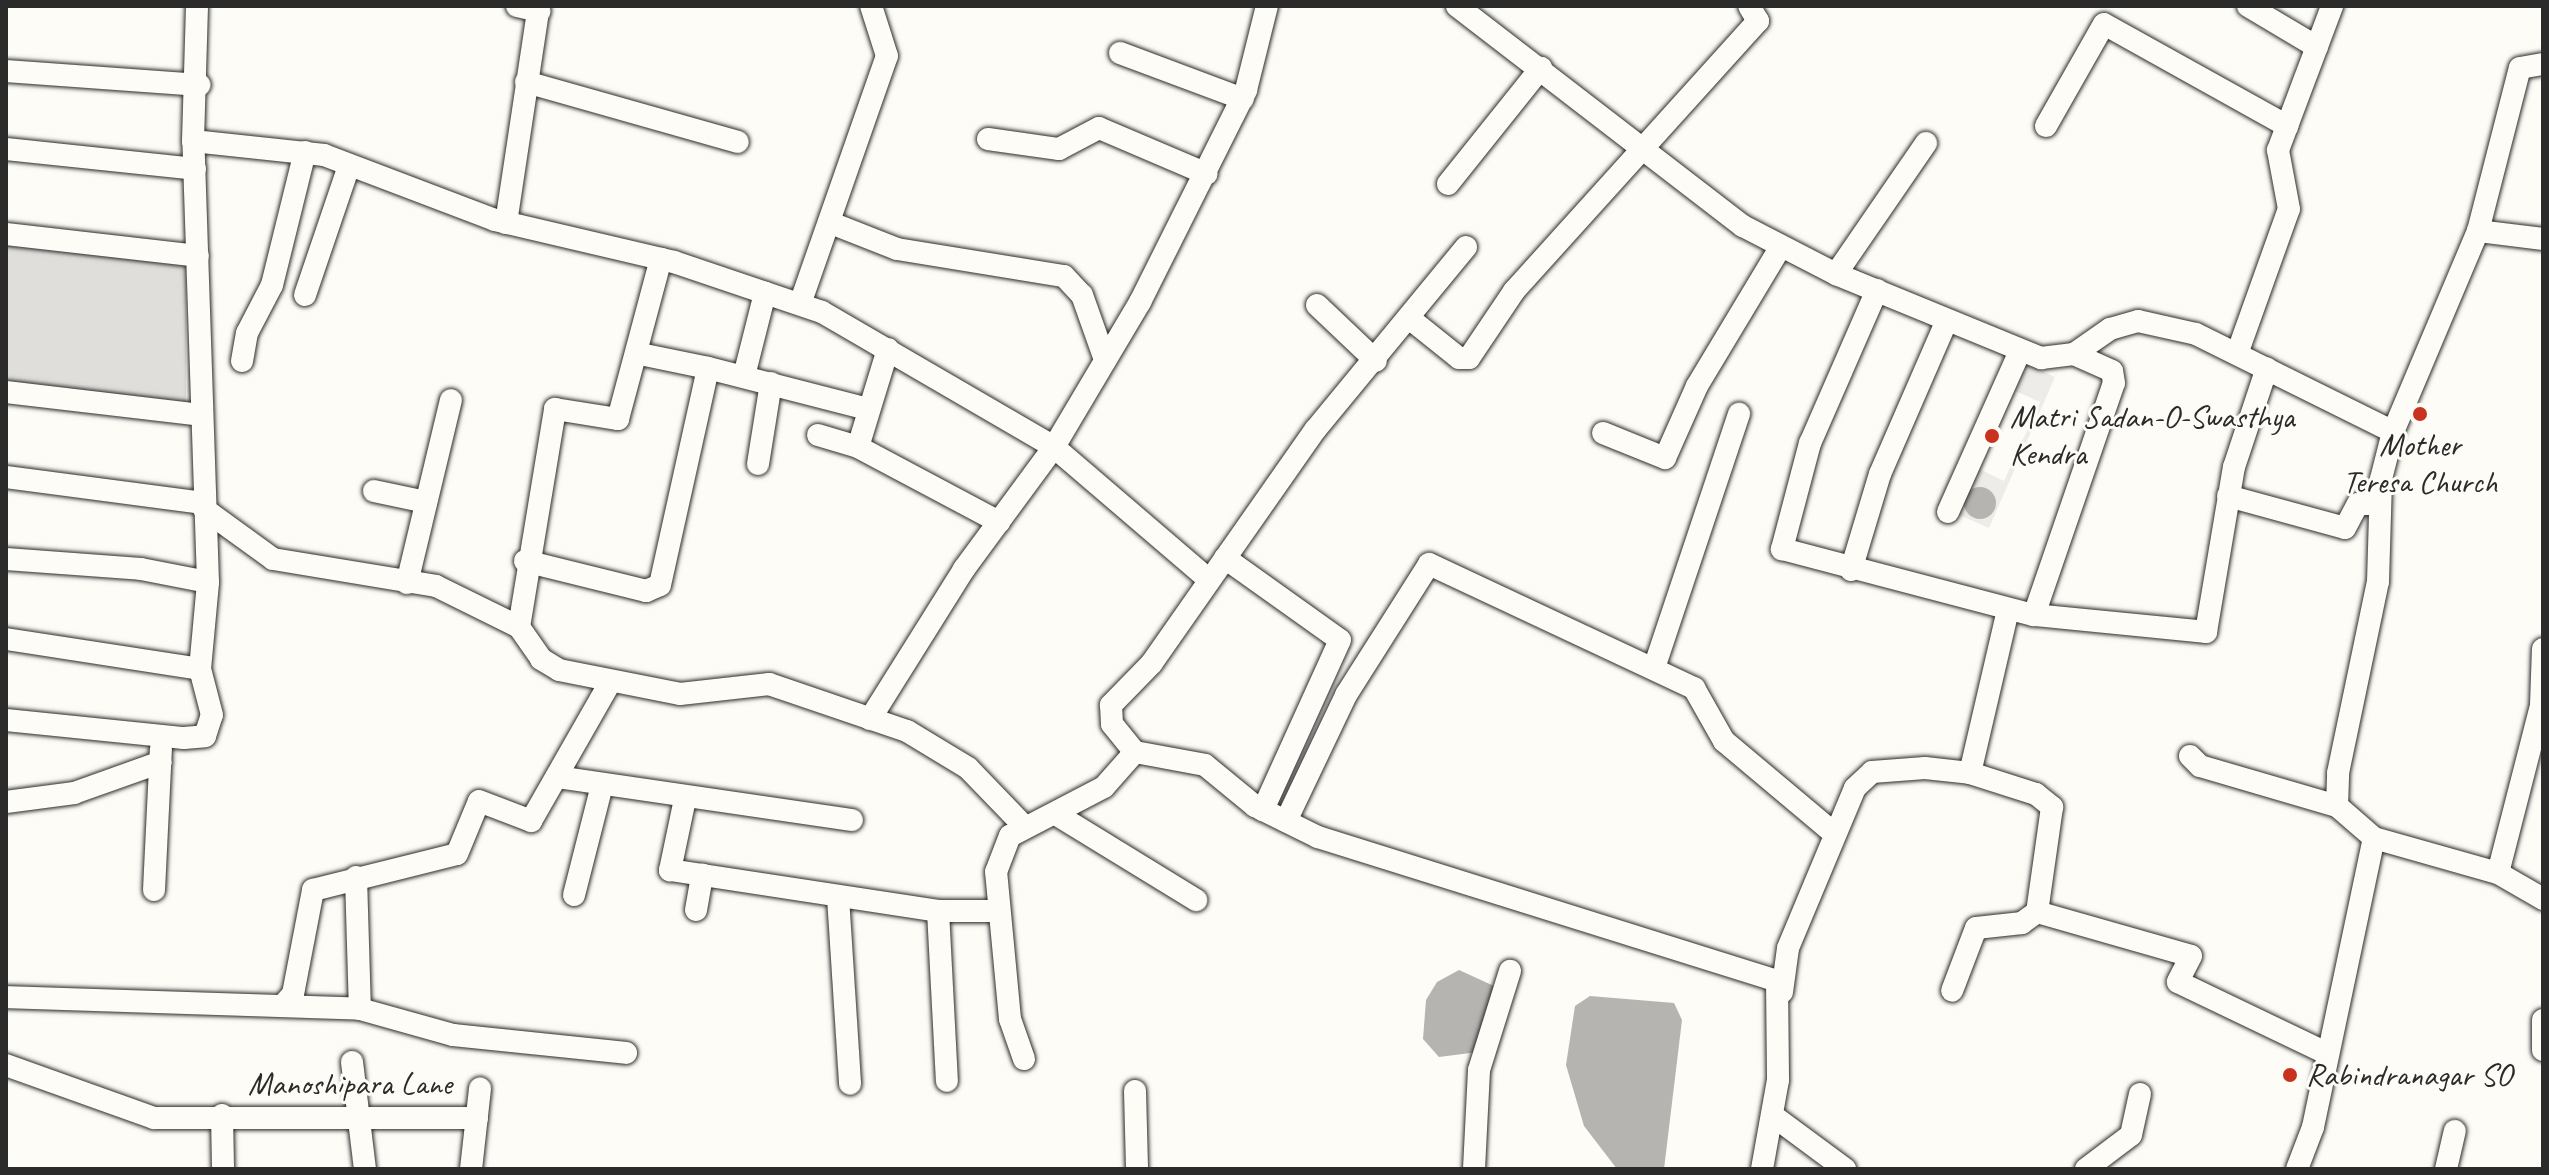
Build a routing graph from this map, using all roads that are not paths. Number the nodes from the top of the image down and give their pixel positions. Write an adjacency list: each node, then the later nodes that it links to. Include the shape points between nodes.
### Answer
1 (197, 6): 15 (street)
2 (871, 6): 31 (street, via 887,56)
3 (1267, 6): 16 (street)
4 (1457, 6): 12 (street)
5 (1749, 6): 24 (street, via 1758,21)
6 (2248, 6): 9 (street)
7 (2332, 6): 9 (street)
8 (532, 8): 14 (street)
9 (2317, 47): 18 (street)
10 (1120, 53): 16 (street)
11 (2543, 64): 32 (street, via 2520,68)
12 (1541, 68): 24 (street); 29 (street)
13 (6, 71): 15 (street)
14 (526, 82): 21 (street); 30 (street)
15 (199, 85): 20 (street)
16 (1243, 99): 28 (street)
17 (2046, 126): 18 (street, via 2104,24)
18 (2287, 126): 51 (street, via 2277,168 2289,209)
19 (988, 139): 28 (street, via 1059,149 1099,128)
20 (193, 141): 25 (street); 27 (street)
21 (738, 142)
22 (1926, 143): 39 (street)
23 (6, 149): 27 (street)
24 (1645, 150): 35 (street); 45 (street, via 1514,291 1469,358 1459,358)
25 (305, 152): 26 (street); 53 (street, via 272,285 247,333)
26 (349, 166): 30 (street); 42 (street)
27 (195, 169): 37 (street)
28 (1207, 174): 52 (street)
29 (1448, 184)
30 (506, 223): 38 (street)
31 (831, 223): 43 (street); 52 (street, via 897,249 1064,276 1082,295)
32 (2478, 231): 34 (street); 64 (street)
33 (6, 234): 37 (street)
34 (2543, 239)
35 (1781, 246): 39 (street); 65 (street, via 1697,386 1665,458)
36 (1466, 247): 45 (street)
37 (198, 256): 63 (street)
38 (661, 259): 41 (street); 49 (street)
39 (1836, 274): 40 (street)
40 (1877, 290): 46 (street); 81 (street, via 1810,443 1781,544)
41 (765, 293): 43 (street); 57 (street)
42 (305, 295)
43 (800, 304): 47 (street)
44 (1317, 305): 54 (street)
45 (1409, 318): 54 (street)
46 (1946, 322): 48 (street); 81 (street, via 1880,474)
47 (888, 349): 61 (street); 68 (street)
48 (2019, 353): 50 (street); 76 (street)
49 (640, 354): 55 (street); 80 (street, via 618,419 555,409)
50 (2074, 354): 51 (street, via 2110,329 2138,321 2196,334); 86 (street, via 2112,371 2114,383)
51 (2237, 354): 56 (street)
52 (1105, 360): 68 (street)
53 (242, 361)
54 (1376, 361): 78 (street, via 1315,430)
55 (708, 368): 57 (street); 80 (street, via 660,585 646,591)
56 (2267, 368): 64 (street); 72 (street)
57 (744, 376): 58 (street)
58 (771, 383): 61 (street); 69 (street)
59 (6, 392): 63 (street)
60 (451, 400): 73 (street)
61 (868, 409): 67 (street)
62 (1739, 414): 90 (street)
63 (201, 415): 75 (street)
64 (2393, 432): 74 (street)
65 (1603, 433)
66 (818, 435): 67 (street)
67 (858, 447): 77 (street)
68 (1054, 447): 77 (street); 82 (street)
69 (758, 464)
70 (6, 477): 75 (street)
71 (374, 491): 73 (street)
72 (2228, 496): 74 (street, via 2345,528 2358,504); 86 (street, via 2206,632)
73 (426, 502): 84 (street)
74 (2380, 504): 105 (street, via 2378,582 2340,755)
75 (204, 506): 83 (street); 84 (street, via 273,559)
76 (1948, 512)
77 (999, 522): 93 (street)
78 (1225, 558): 82 (street); 108 (street, via 1340,640)
79 (6, 559): 83 (street, via 141,569)
80 (525, 561): 87 (street)
81 (1851, 570): 85 (street)
82 (1208, 579): 96 (street, via 1152,663 1111,705 1112,724)
83 (208, 582): 91 (street)
84 (407, 583): 87 (street, via 436,586)
85 (2008, 610): 86 (street); 100 (street)
86 (2034, 615)
87 (519, 627): 92 (street, via 550,667)
88 (6, 639): 91 (street)
89 (2543, 649): 99 (street)
90 (1655, 665): 108 (street, via 1429,564); 111 (street, via 1694,688 1724,741)
91 (200, 669): 95 (street, via 212,715 205,736)
92 (609, 684): 93 (street, via 680,694 769,684); 101 (street)
93 (870, 719): 110 (street, via 907,731 968,768)
94 (6, 720): 95 (street)
95 (162, 736): 98 (street)
96 (1135, 752): 107 (street, via 1104,787); 108 (street, via 1205,765)
97 (2190, 756): 105 (street, via 2200,766)
98 (161, 762): 104 (street); 116 (street)
99 (2535, 768): 113 (street)
100 (1970, 773): 111 (street, via 1872,772 1855,788); 124 (street, via 2036,794 2052,807)
101 (557, 777): 102 (street); 115 (street, via 531,821 479,801 457,854)
102 (602, 785): 103 (street); 117 (street)
103 (685, 799): 109 (street); 114 (street, via 666,862 670,870)
104 (17, 803): 106 (street)
105 (2337, 806): 112 (street)
106 (6, 812)
107 (1059, 816): 110 (street); 120 (street)
108 (1274, 816): 127 (street, via 1630,939 1768,976)
109 (852, 820)
110 (1023, 825): 123 (street, via 1010,836 996,872)
111 (1835, 834): 127 (street, via 1788,948)
112 (2374, 838): 113 (street); 134 (street)
113 (2498, 873): 119 (street)
114 (702, 875): 118 (street); 121 (street)
115 (356, 877): 129 (street, via 313,890 293,994); 130 (street)
116 (154, 890)
117 (574, 895)
118 (838, 897): 122 (street); 139 (street)
119 (2543, 899)
120 (1196, 900)
121 (696, 910)
122 (938, 911): 123 (street); 138 (street)
123 (996, 911): 135 (street, via 1010,1019)
124 (2037, 912): 126 (street, via 2022,923 1976,928); 134 (street, via 2191,956 2178,982)
125 (1510, 971): 152 (street, via 1479,1070)
126 (1952, 991)
127 (1782, 992): 145 (street)
128 (6, 997): 129 (street)
129 (284, 1004): 130 (street)
130 (360, 1009): 133 (street, via 453,1035)
131 (2543, 1020): 132 (street)
132 (2543, 1050)
133 (626, 1053)
134 (2328, 1054): 156 (street)
135 (1024, 1059)
136 (352, 1062): 143 (street)
137 (6, 1065): 144 (street, Manoshipara Lane, via 154,1118)
138 (947, 1081)
139 (850, 1084)
140 (480, 1089): 146 (street)
141 (1135, 1091): 151 (street)
142 (2140, 1094): 155 (street, via 2131,1135)
143 (356, 1114): 144 (street, Manoshipara Lane); 146 (street, Manoshipara Lane); 149 (street)
144 (222, 1115): 148 (street, Manoshipara Lane)
145 (1772, 1115): 153 (street); 154 (street)
146 (477, 1118): 150 (street)
147 (2455, 1131): 157 (street)
148 (223, 1169)
149 (365, 1169)
150 (471, 1169)
151 (1137, 1169)
152 (1474, 1169)
153 (1762, 1169)
154 (1845, 1169)
155 (2086, 1169)
156 (2297, 1169)
157 (2446, 1169)

